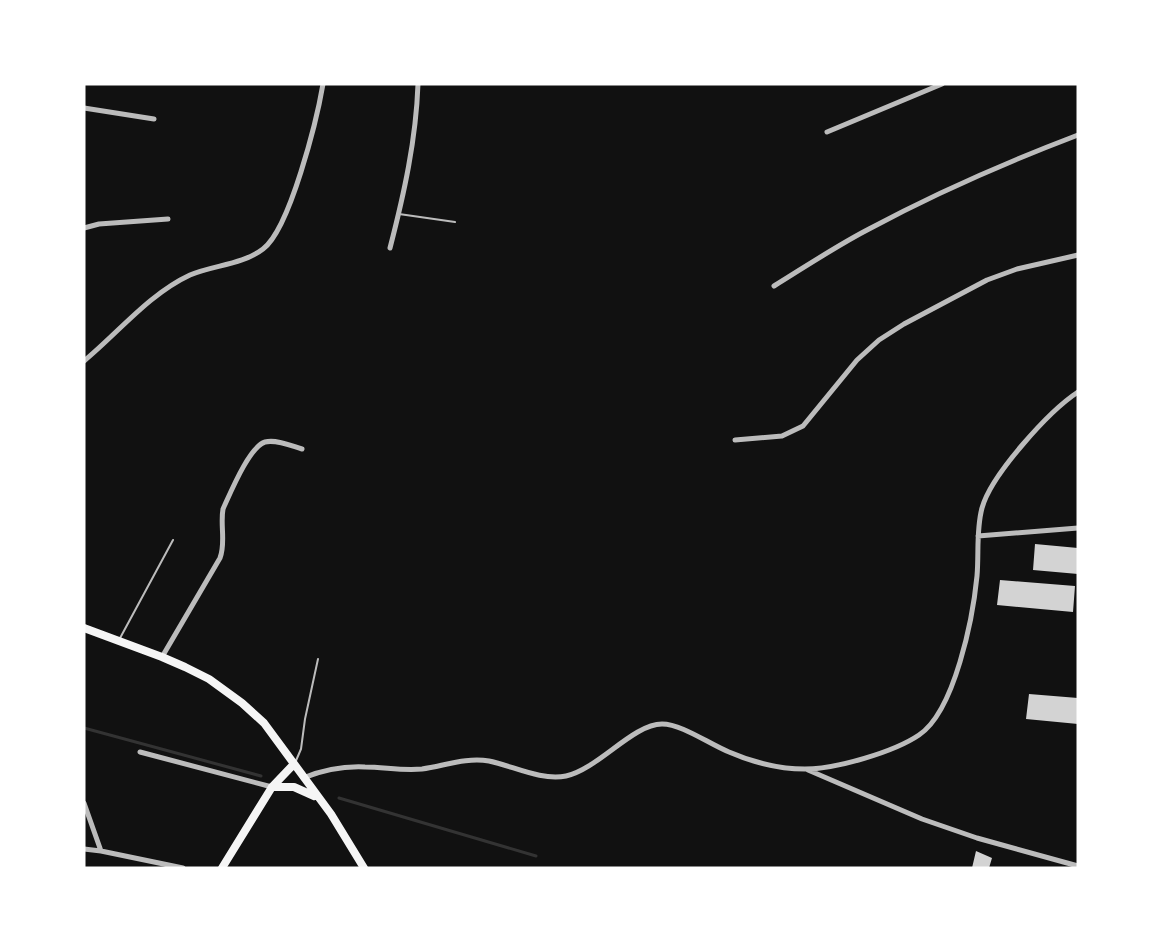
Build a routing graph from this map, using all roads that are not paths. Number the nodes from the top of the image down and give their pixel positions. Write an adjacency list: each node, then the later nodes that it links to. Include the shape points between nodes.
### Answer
1 (323, 84): 15 (street, via 286,212 264,249 190,275 168,288)
2 (418, 84): 8 (street, via 413,142)
3 (942, 84): 6 (street)
4 (84, 108): 5 (street)
5 (154, 119)
6 (827, 132)
7 (1078, 135): 14 (street, via 998,166 918,204)
8 (399, 214): 10 (lane); 12 (street)
9 (168, 219): 11 (street)
10 (455, 222)
11 (84, 228)
12 (390, 248)
13 (1078, 255): 17 (street, via 987,280 904,324 857,360 803,426 782,436)
14 (774, 286)
15 (84, 361)
16 (1078, 392): 20 (street, via 1039,426 994,483 982,507)
17 (735, 440)
18 (302, 449): 24 (street, via 269,441 251,455 224,509 220,558)
19 (1078, 528): 20 (street)
20 (978, 536): 28 (street, via 977,576 964,647 938,715 924,732 907,743 854,761)
21 (173, 540): 23 (lane)
22 (84, 628): 23 (main road)
23 (118, 642): 24 (main road)
24 (162, 657): 27 (main road, via 209,679 242,703 264,723)
25 (318, 659): 27 (lane, via 301,748)
26 (140, 752): 30 (street)
27 (293, 765): 29 (main road); 30 (main road)
28 (806, 769): 29 (street, via 740,757 665,724 647,728 566,776 550,777 476,760 411,769 347,767); 35 (street, via 922,819)
29 (303, 778): 32 (main road)
30 (272, 787): 32 (main road, via 294,787); 37 (main road)
31 (84, 803): 34 (street)
32 (322, 803): 38 (main road)
33 (84, 849): 34 (street)
34 (101, 851): 36 (street)
35 (1078, 866)
36 (183, 868)
37 (222, 868)
38 (363, 868)

